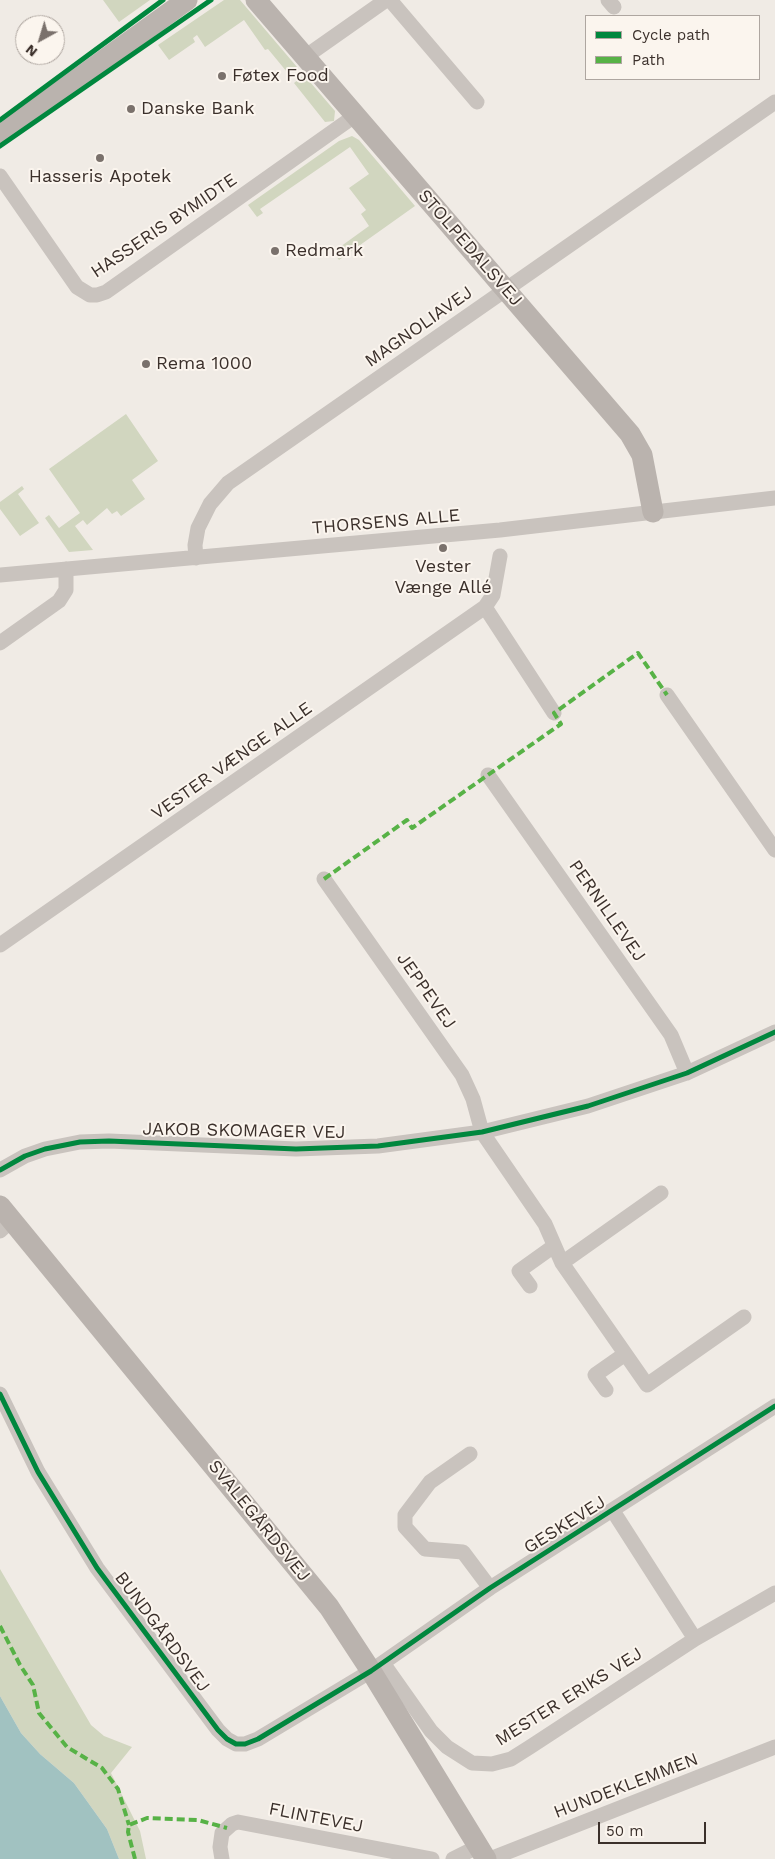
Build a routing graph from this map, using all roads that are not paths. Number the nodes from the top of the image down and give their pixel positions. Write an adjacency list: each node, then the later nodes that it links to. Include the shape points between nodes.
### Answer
1 (187, 0): 8 (street)
2 (256, 0): 4 (street, STOLPEDALSVEJ)
3 (388, 0): 4 (street); 5 (street)
4 (305, 57): 7 (street, STOLPEDALSVEJ)
5 (477, 102)
6 (775, 102): 10 (street, MAGNOLIAVEJ)
7 (356, 115): 9 (street, HASSERIS BYMIDTE, via 106,292 97,295 76,287); 10 (street, STOLPEDALSVEJ)
8 (0, 135)
9 (0, 176)
10 (506, 289): 12 (street, STOLPEDALSVEJ, via 630,434 642,455); 14 (street, MAGNOLIAVEJ, via 228,483 210,504 198,528)
11 (775, 498): 12 (street, THORSENS ALLE)
12 (653, 512): 14 (street, THORSENS ALLE, via 500,530)
13 (500, 556): 17 (street, via 493,595)
14 (196, 558): 15 (street, THORSENS ALLE)
15 (66, 569): 16 (street, THORSENS ALLE); 18 (street, via 66,590 59,601)
16 (0, 575)
17 (485, 607): 20 (street); 24 (street, VESTER VÆNGE ALLE)
18 (0, 643)
19 (667, 695): 22 (street)
20 (554, 713)
21 (488, 775): 26 (street, PERNILLEVEJ, via 671,1035)
22 (775, 850)
23 (324, 879): 27 (street, JEPPEVEJ, via 462,1075)
24 (0, 945)
25 (775, 1032): 26 (street, JAKOB SKOMAGER VEJ)
26 (687, 1073): 27 (street, JAKOB SKOMAGER VEJ, via 588,1106)
27 (482, 1132): 28 (street, JAKOB SKOMAGER VEJ, via 378,1146 296,1149 80,1142 31,1154); 31 (street, JEPPEVEJ, via 545,1224)
28 (0, 1170)
29 (661, 1193): 32 (street)
30 (4, 1219): 44 (street, SVALEGÅRDSVEJ)
31 (554, 1246): 32 (street, JEPPEVEJ); 33 (street, via 519,1271)
32 (562, 1263): 35 (street, JEPPEVEJ)
33 (530, 1286)
34 (744, 1318): 35 (street, JEPPEVEJ, via 647,1385)
35 (625, 1354): 36 (street, via 595,1375)
36 (606, 1390)
37 (0, 1394): 44 (street, BUNDGÅRDSVEJ, via 38,1472 97,1568 227,1739 236,1744 252,1742)
38 (775, 1406): 40 (street, GESKEVEJ)
39 (470, 1454): 41 (street, via 430,1482 405,1515 405,1527 425,1549 463,1552)
40 (613, 1511): 41 (street, GESKEVEJ); 43 (street)
41 (490, 1588): 44 (street, GESKEVEJ)
42 (775, 1593): 43 (street, MESTER ERIKS VEJ)
43 (695, 1639): 44 (street, MESTER ERIKS VEJ, via 511,1759 492,1764 472,1763 447,1747)
44 (377, 1667): 46 (street, SVALEGÅRDSVEJ)
45 (775, 1747): 46 (street, HUNDEKLEMMEN)
46 (485, 1855): 49 (street)
47 (222, 1859): 48 (street, FLINTEVEJ, via 222,1833 238,1822)
48 (432, 1859)
49 (453, 1859)

